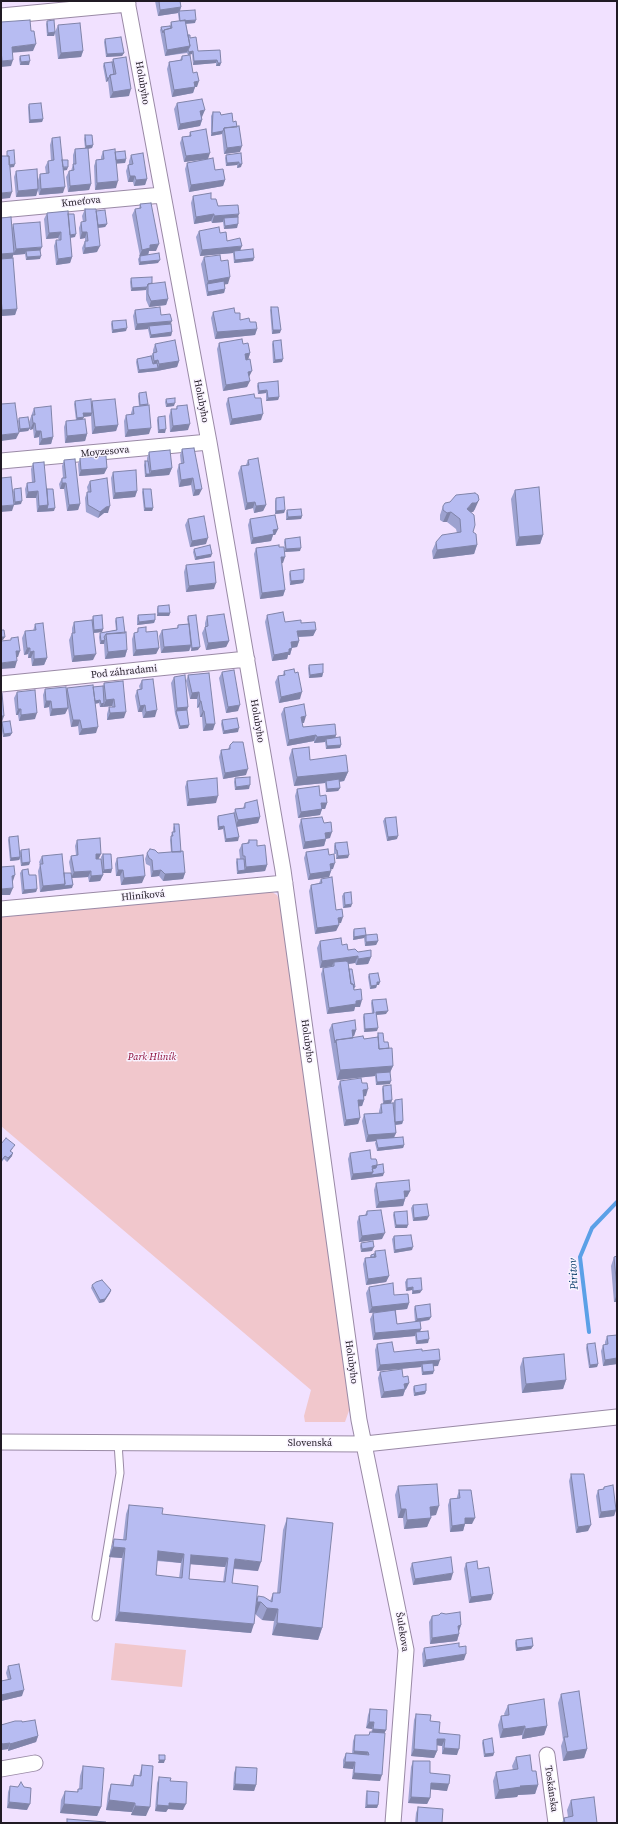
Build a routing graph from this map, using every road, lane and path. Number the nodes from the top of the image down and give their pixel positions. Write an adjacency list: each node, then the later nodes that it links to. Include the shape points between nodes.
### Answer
1 (128, 2): 2 (street); 3 (street, Holubyho)
2 (1, 16)
3 (162, 194): 4 (street, Kmeťova); 5 (street, Holubyho)
4 (1, 210)
5 (208, 442): 6 (street, Moyzesova); 7 (street, Holubyho)
6 (1, 461)
7 (247, 659): 8 (street, Pod záhradami); 9 (street, Holubyho)
8 (1, 684)
9 (285, 883): 10 (street, Hliníková); 14 (street, Holubyho, via 359,1420)
10 (1, 909)
11 (617, 1417): 14 (street, Slovenská)
12 (1, 1442): 13 (street, Slovenská)
13 (118, 1443): 14 (street, Slovenská); 15 (lane, via 120,1473)
14 (365, 1444): 19 (street, Šulekova, via 406,1650)
15 (96, 1617)
16 (547, 1755): 20 (street, Toskánska)
17 (35, 1763): 18 (street)
18 (1, 1769)
19 (392, 1823)
20 (556, 1823)

